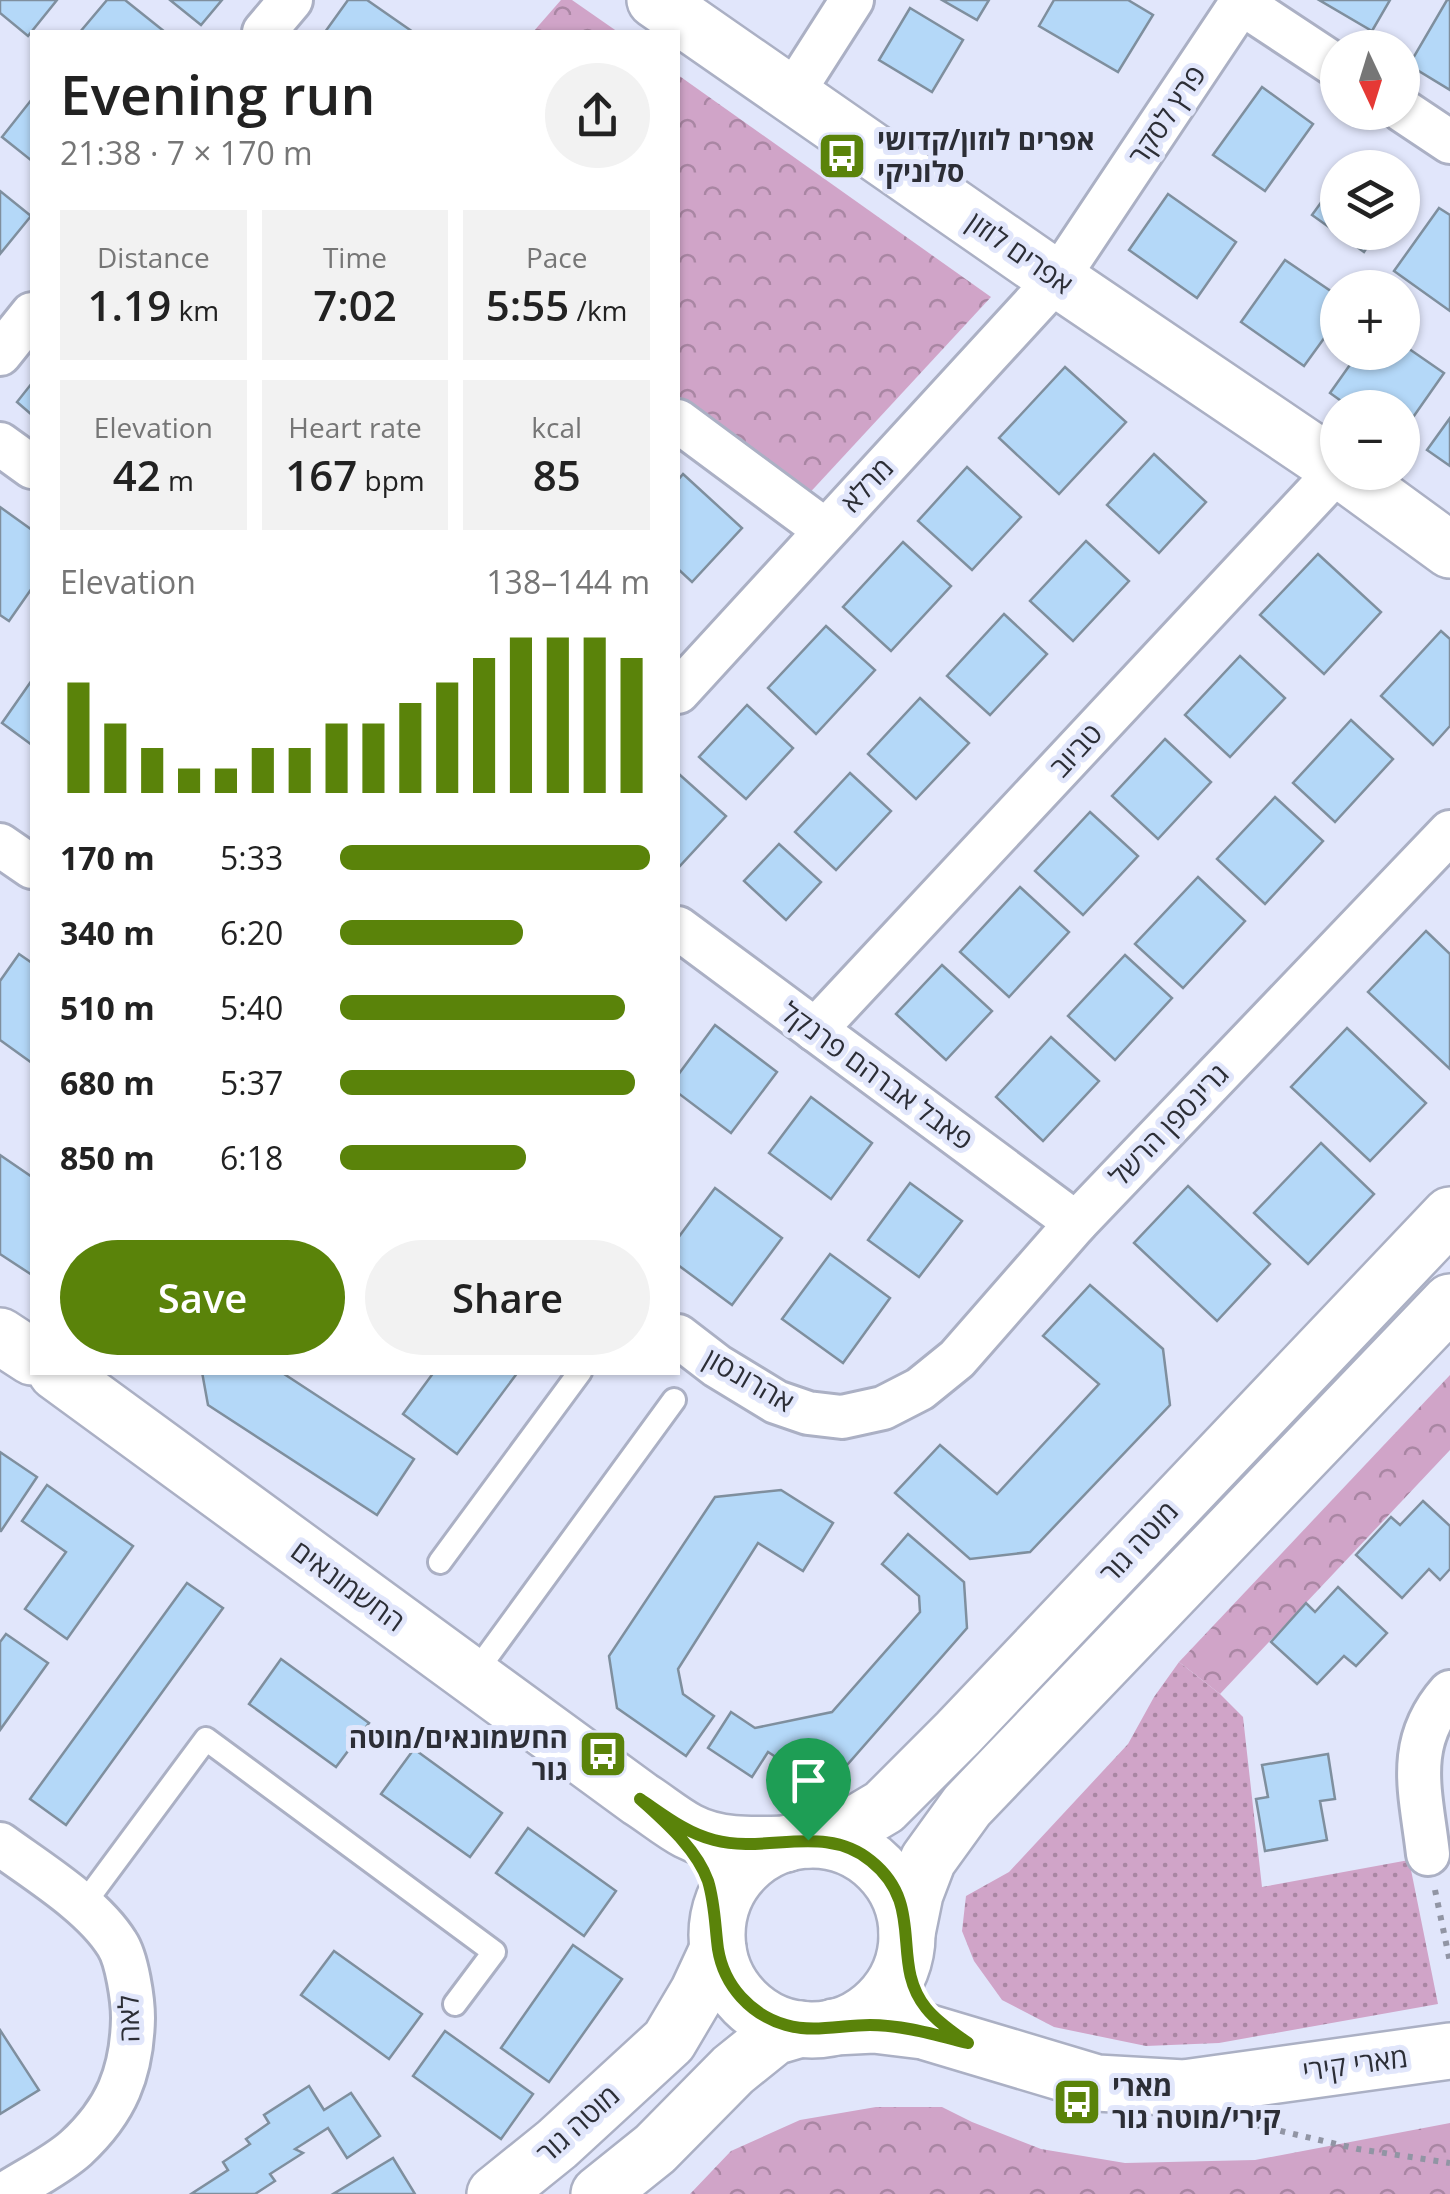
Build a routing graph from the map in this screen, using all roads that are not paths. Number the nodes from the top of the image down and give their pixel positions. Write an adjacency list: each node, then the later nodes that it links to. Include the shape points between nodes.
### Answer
1 (291, 0): 5 (street)
2 (655, 0): 7 (street, אפרים לוזון)
3 (852, 0): 7 (street)
4 (1242, 2): 6 (street); 10 (street, פרץ לסקר)
5 (266, 30)
6 (1320, 55)
7 (792, 94): 10 (street, אפרים לוזון)
8 (1420, 122): 9 (street)
9 (1450, 142)
10 (1056, 280): 15 (street, אפרים לוזון); 19 (street, מרלא)
11 (30, 316): 12 (street)
12 (0, 354)
13 (680, 422): 19 (street)
14 (0, 444): 16 (street)
15 (1320, 457)
16 (30, 466)
17 (1320, 490): 26 (street, טביוב)
18 (1367, 490): 20 (street, אפרים לוזון)
19 (825, 530): 21 (street, מרלא)
20 (1450, 550)
21 (680, 690)
22 (1450, 832): 28 (street, גרינספן הרשל)
23 (0, 846): 24 (street)
24 (30, 866)
25 (680, 930): 26 (street, פאבל אברהם פרנקל)
26 (814, 1030): 28 (street, פאבל אברהם פרנקל)
27 (1450, 1215): 41 (street, מוטה גור, via 884,1807 847,1829)
28 (1076, 1223): 36 (street, גרינספן הרשל, via 957,1359)
29 (1450, 1302): 46 (street, via 967,1806 928,1860)
30 (0, 1336): 32 (street)
31 (680, 1338): 36 (street, אהרונסון, via 776,1402 842,1417)
32 (30, 1356)
33 (60, 1375): 38 (street, החשמונאים)
34 (578, 1375): 37 (lane)
35 (674, 1400): 38 (lane)
36 (883, 1408)
37 (440, 1562)
38 (472, 1676): 40 (street, החשמונאים)
39 (1450, 1692): 43 (street, via 1422,1737 1418,1773)
40 (640, 1799): 41 (street, החשמונאים, via 690,1832 717,1841); 45 (street, החשמונאים, via 698,1860)
41 (797, 1842): 45 (street, via 745,1868 726,1894); 46 (street, via 834,1843 874,1863 901,1900)
42 (0, 1844): 44 (street, לאה)
43 (1428, 1854)
44 (84, 1905): 47 (lane, via 206,1739 494,1952); 51 (street, לאה, via 118,1945 133,2000 132,2045 108,2112)
45 (718, 1937): 48 (street, via 720,1962 742,1999 769,2019); 53 (street, מוטה גור, via 698,1992 669,2042)
46 (906, 1941): 48 (street, via 886,1994 864,2014); 49 (street, מארי קירי, via 926,2008)
47 (455, 2004)
48 (817, 2028): 49 (street, מארי קירי, via 874,2025); 54 (street, via 774,2037)
49 (968, 2043): 50 (street, מארי קירי, via 1098,2083 1184,2088)
50 (1450, 2051)
51 (55, 2181): 52 (street, לאה)
52 (5, 2194)
53 (495, 2194)
54 (599, 2194)

